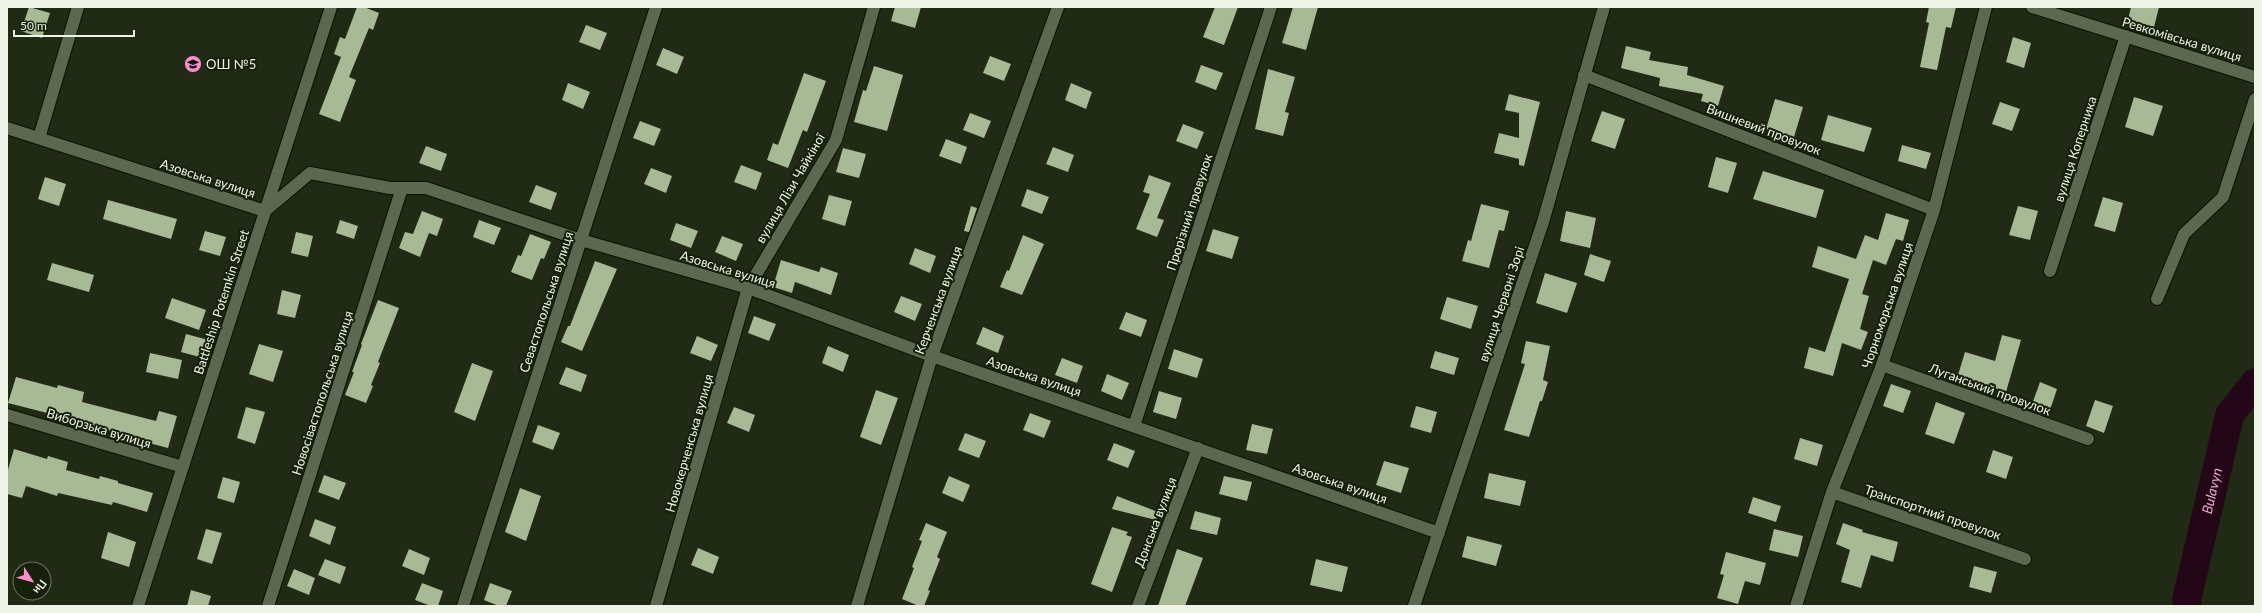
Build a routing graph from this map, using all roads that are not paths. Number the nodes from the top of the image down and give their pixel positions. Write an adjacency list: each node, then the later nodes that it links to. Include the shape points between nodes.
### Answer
1 (78, 7): 15 (street)
2 (331, 7): 18 (street, Battleship Potemkin Street)
3 (656, 7): 19 (street, Севастопольська вулиця)
4 (874, 7): 21 (street, вулиця Лізи Чайкіної, via 836,140)
5 (1058, 7): 23 (street, Керченська вулиця)
6 (1271, 7): 26 (street, Прорізний провулок)
7 (1604, 7): 11 (street, вулиця Червоні Зорі)
8 (1986, 7): 17 (street, Чорноморська вулиця)
9 (2032, 7): 10 (street, Ревкомівська вулиця)
10 (2126, 36): 12 (street, Ревкомівська вулиця); 20 (street, вулиця Коперника)
11 (1584, 75): 17 (street, Вишневий провулок); 31 (street, вулиця Червоні Зорі, via 1543,222)
12 (2255, 77)
13 (2255, 99): 22 (street, via 2223,197 2184,234)
14 (7, 128): 15 (street, Азовська вулиця)
15 (38, 138): 18 (street, Азовська вулиця)
16 (402, 188): 18 (street, Азовська вулиця, via 310,173); 19 (street, Азовська вулиця, via 426,188); 34 (street, Новосівастопольська вулиця)
17 (1934, 210): 24 (street, Чорноморська вулиця)
18 (266, 211): 29 (street, Battleship Potemkin Street)
19 (581, 240): 21 (street, Азовська вулиця); 35 (street, Севастопольська вулиця)
20 (2050, 271)
21 (748, 288): 23 (street, Азовська вулиця); 36 (street, Новокерченська вулиця)
22 (2157, 299)
23 (932, 356): 26 (street, Азовська вулиця); 37 (street, Керченська вулиця)
24 (1882, 365): 27 (street, Луганський провулок); 30 (street, Чорноморська вулиця)
25 (7, 415): 29 (street, Виборзька вулиця)
26 (1134, 426): 28 (street, Азовська вулиця)
27 (2088, 439)
28 (1198, 448): 31 (street, Азовська вулиця); 38 (street, Донська вулиця)
29 (183, 467): 33 (street, Battleship Potemkin Street)
30 (1832, 492): 32 (street, Транспортний провулок); 40 (street, Чорноморська вулиця)
31 (1439, 533): 39 (street, вулиця Червоні Зорі)
32 (2025, 559)
33 (138, 606)
34 (268, 606)
35 (463, 606)
36 (656, 606)
37 (858, 606)
38 (1138, 606)
39 (1414, 606)
40 (1796, 606)

